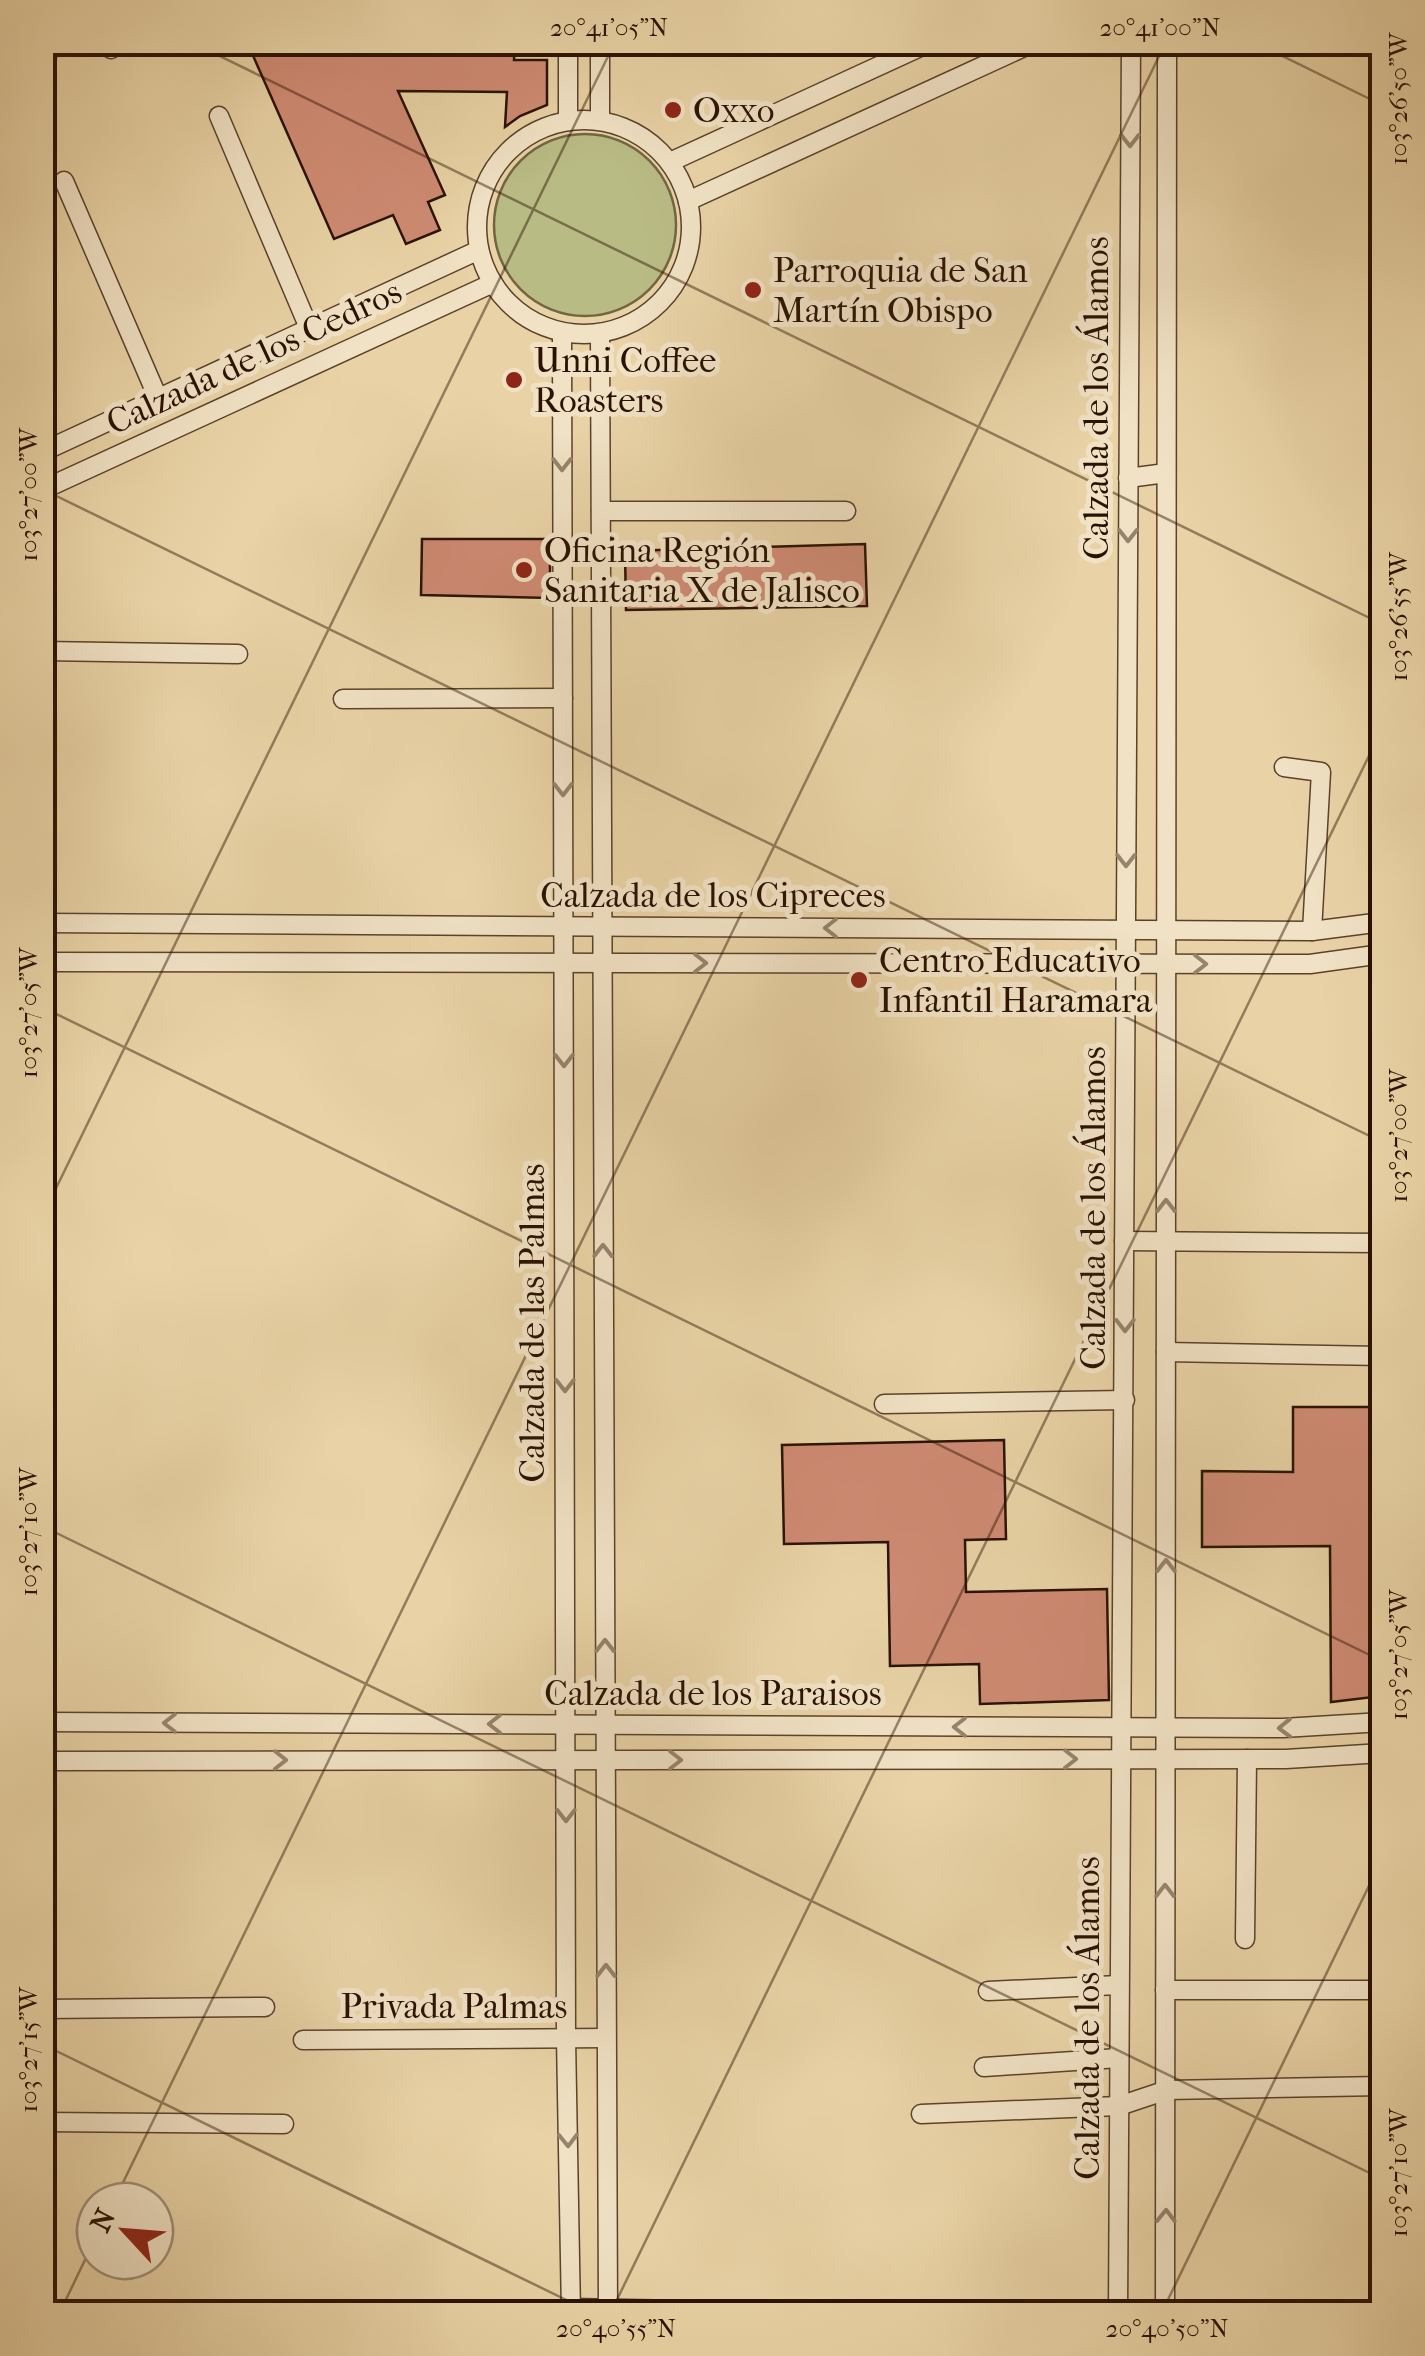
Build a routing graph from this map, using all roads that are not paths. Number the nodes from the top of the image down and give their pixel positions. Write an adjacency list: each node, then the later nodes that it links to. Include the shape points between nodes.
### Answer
1 (568, 42): 8 (street)
2 (600, 42): 9 (street)
3 (931, 42): 10 (street)
4 (1035, 42): 12 (street)
5 (1131, 42): 21 (street, Calzada de los Álamos, one-way to 21)
6 (1167, 42): 20 (street, Calzada de los Álamos)
7 (219, 116): 15 (street)
8 (568, 120): 9 (street); 13 (street, via 527,136 496,166 479,206)
9 (600, 120): 10 (street, via 639,134)
10 (670, 162): 12 (street)
11 (64, 181): 18 (street)
12 (688, 201): 17 (street, via 692,227 680,276 646,314)
13 (480, 250): 14 (street); 15 (street, Calzada de los Cedros)
14 (493, 283): 16 (street, via 515,310); 22 (street, Calzada de los Cedros)
15 (310, 328): 18 (street, Calzada de los Cedros)
16 (562, 332): 17 (street); 27 (street, Calzada de las Palmas, one-way to 27)
17 (600, 333): 23 (street, Calzada de las Palmas)
18 (158, 398): 19 (street, Calzada de los Cedros)
19 (42, 452)
20 (1166, 473): 21 (street); 35 (street, Calzada de los Álamos)
21 (1128, 478): 34 (street, Calzada de los Álamos, one-way to 34)
22 (42, 490)
23 (600, 511): 24 (street); 33 (street, Calzada de las Palmas)
24 (846, 511)
25 (42, 651): 26 (street)
26 (238, 654)
27 (563, 698): 28 (street); 32 (street, Calzada de las Palmas, one-way to 32)
28 (342, 699)
29 (1284, 767): 36 (street, via 1321,772)
30 (1382, 922): 36 (street, Calzada de los Cipreces)
31 (42, 924): 32 (street, Calzada de los Cipreces)
32 (564, 927): 33 (street, Calzada de los Cipreces); 39 (street, Calzada de las Palmas)
33 (602, 927): 34 (street, Calzada de los Cipreces, one-way to 33); 40 (street, Calzada de las Palmas)
34 (1126, 930): 35 (street, Calzada de los Cipreces); 41 (street, Calzada de los Álamos)
35 (1166, 930): 36 (street, Calzada de los Cipreces); 42 (street, Calzada de los Álamos)
36 (1312, 931)
37 (1382, 954): 42 (street, Calzada de los Cipreces, one-way to 37, via 1310,964)
38 (42, 962): 39 (street, Calzada de los Cipreces)
39 (564, 963): 40 (street, Calzada de los Cipreces); 52 (street, Calzada de las Palmas, one-way to 52)
40 (602, 963): 41 (street, Calzada de los Cipreces, one-way to 41); 53 (street, Calzada de las Palmas, one-way to 40)
41 (1126, 964): 42 (street, Calzada de los Cipreces); 43 (street, Calzada de los Álamos)
42 (1166, 964): 44 (street, Calzada de los Álamos, one-way to 42)
43 (1124, 1241): 44 (street); 48 (street, Calzada de los Álamos, one-way to 48)
44 (1166, 1241): 45 (street); 46 (street, Calzada de los Álamos)
45 (1382, 1243)
46 (1166, 1352): 47 (street); 55 (street, Calzada de los Álamos, one-way to 46)
47 (1382, 1356)
48 (1125, 1400): 49 (street); 54 (street, Calzada de los Álamos)
49 (884, 1404)
50 (42, 1722): 52 (street, Calzada de los Paraisos, one-way to 50)
51 (1382, 1722): 55 (street, Calzada de los Paraisos, one-way to 55)
52 (566, 1724): 53 (street, Calzada de los Paraisos); 61 (street, Calzada de las Palmas)
53 (606, 1725): 54 (street, Calzada de los Paraisos, one-way to 53); 62 (street, Calzada de las Palmas)
54 (1121, 1727): 55 (street, Calzada de los Paraisos); 57 (street, Calzada de los Álamos)
55 (1166, 1728): 58 (street, Calzada de los Álamos)
56 (1382, 1753): 59 (street, Calzada de los Paraisos)
57 (1121, 1759): 58 (street, Calzada de los Paraisos); 62 (street, Calzada de los Paraisos, one-way to 57); 64 (street, Calzada de los Álamos)
58 (1166, 1759): 59 (street, Calzada de los Paraisos); 65 (street, Calzada de los Álamos, one-way to 58)
59 (1247, 1759): 63 (street)
60 (42, 1760): 61 (street, Calzada de los Paraisos, one-way to 61)
61 (566, 1760): 62 (street, Calzada de los Paraisos); 70 (street, Calzada de las Palmas, one-way to 70)
62 (606, 1760): 71 (street, Calzada de las Palmas, one-way to 62)
63 (1244, 1939)
64 (1120, 1984): 67 (street); 73 (street, Calzada de los Álamos)
65 (1165, 1990): 66 (street); 76 (street, Calzada de los Álamos)
66 (1382, 1990)
67 (988, 1991)
68 (265, 2006): 69 (street)
69 (42, 2009)
70 (566, 2038): 71 (street, Privada Palmas); 72 (street, Privada Palmas); 81 (street, Calzada de las Palmas, one-way to 81)
71 (606, 2038): 82 (street, Calzada de las Palmas)
72 (302, 2040)
73 (1119, 2058): 74 (street); 77 (street, Calzada de los Álamos)
74 (984, 2067)
75 (1382, 2086): 76 (street)
76 (1168, 2090): 77 (street); 85 (street, Calzada de los Álamos, one-way to 76)
77 (1119, 2106): 78 (street); 84 (street, Calzada de los Álamos)
78 (920, 2114)
79 (42, 2122): 80 (street)
80 (284, 2124)
81 (571, 2310): 82 (street)
82 (608, 2311): 83 (street)
83 (895, 2314)
84 (1118, 2314)
85 (1165, 2314)

